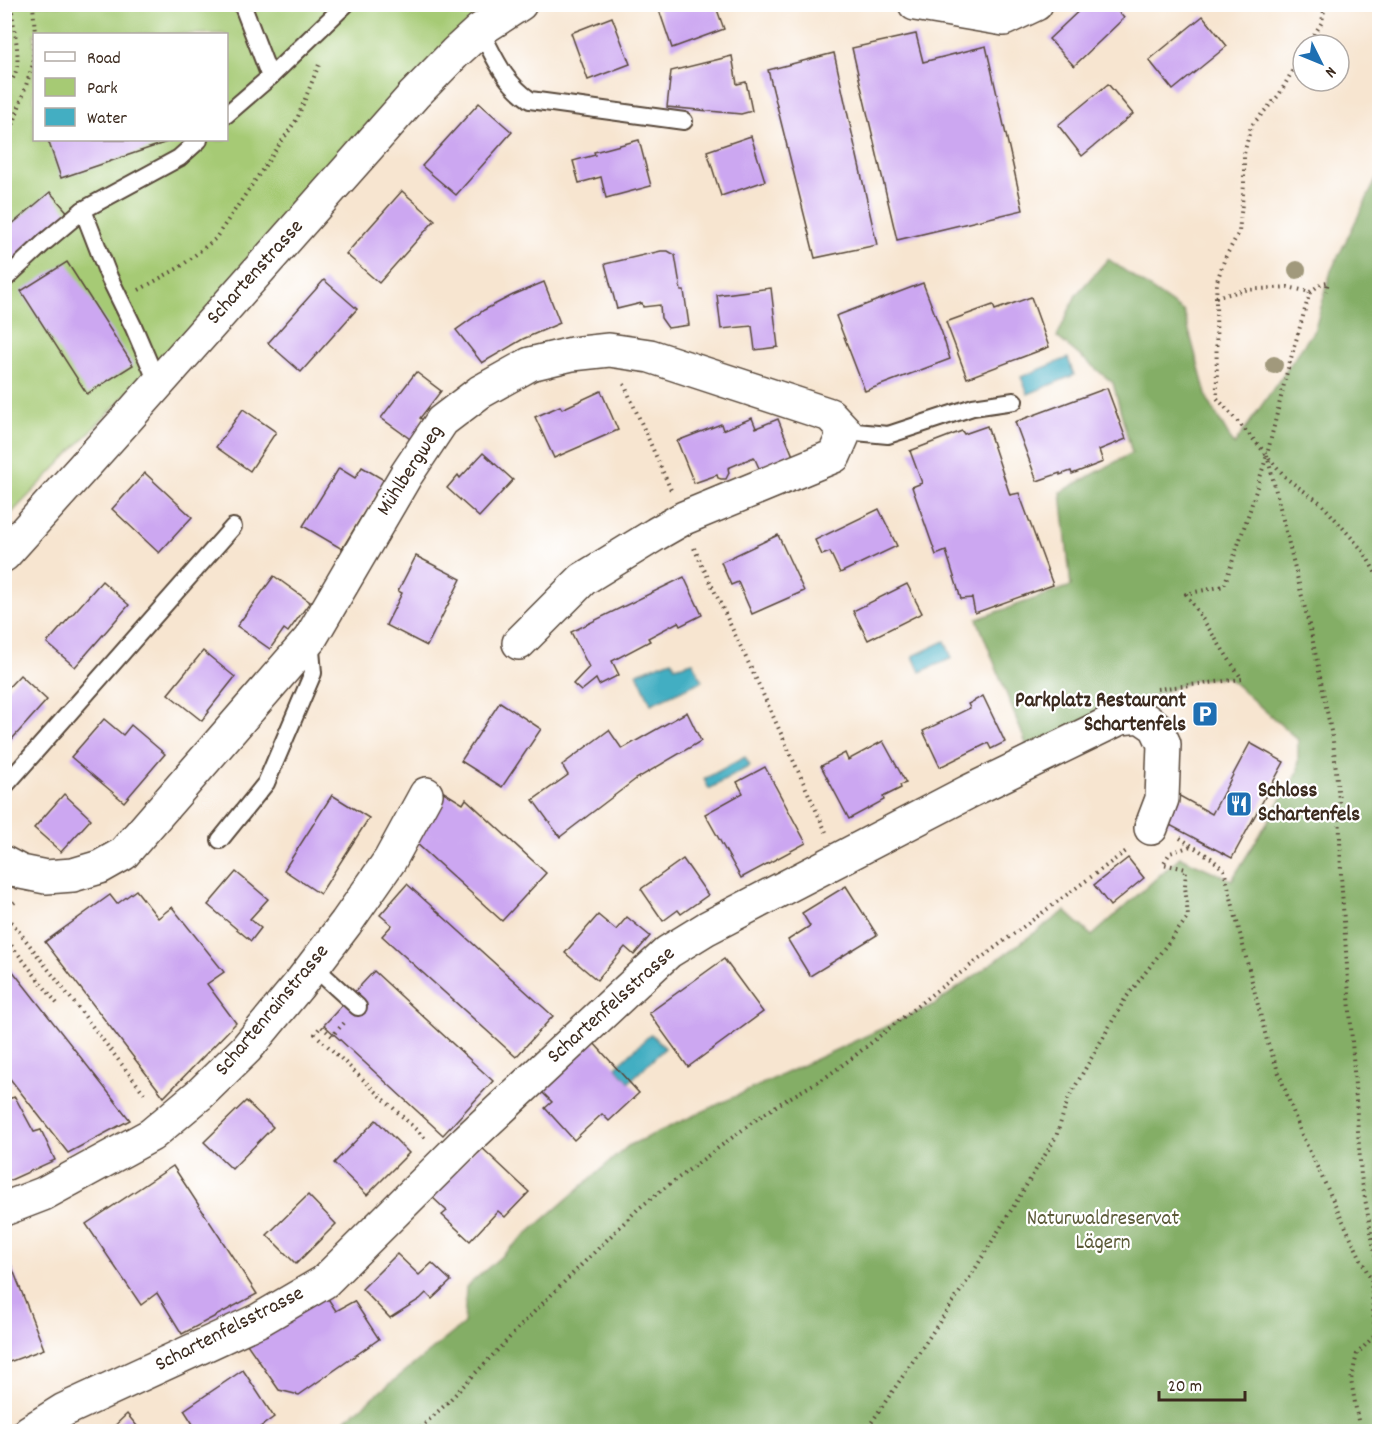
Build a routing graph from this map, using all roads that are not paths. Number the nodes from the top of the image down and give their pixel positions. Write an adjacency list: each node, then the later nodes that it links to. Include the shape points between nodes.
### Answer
1 (242, 4): 7 (lane)
2 (346, 4): 7 (lane)
3 (520, 4): 6 (street, Schartenstrasse)
4 (915, 4): 5 (street, via 1004,19)
5 (1036, 4)
6 (480, 30): 9 (lane, via 504,75 530,100); 13 (street, Schartenstrasse, via 414,95)
7 (270, 76): 8 (lane)
8 (228, 113)
9 (684, 121)
10 (198, 141): 11 (lane, via 178,158)
11 (83, 210): 12 (lane); 13 (lane)
12 (4, 280)
13 (158, 384): 17 (street, Schartenstrasse)
14 (1014, 401): 15 (lane, via 973,407 888,435)
15 (845, 431): 18 (street, Mühlbergweg, via 830,415 650,356 609,350 530,364 480,392 442,421); 19 (street, via 834,456 688,532 583,579)
16 (233, 527): 20 (lane)
17 (4, 555)
18 (310, 639): 23 (lane, via 313,673 266,783); 24 (street, Mühlbergweg, via 123,854 100,867 73,875 46,877 21,872)
19 (519, 643)
20 (4, 788)
21 (426, 794): 25 (street, Schartenrainstrasse, via 390,860)
22 (1151, 828): 28 (street, Schartenfelsstrasse, via 1162,799 1164,744 1155,727 1140,716 1120,718 707,928 668,952 466,1141 324,1282 259,1320 64,1410)
23 (220, 840)
24 (4, 863)
25 (313, 966): 26 (lane); 27 (street, Schartenrainstrasse, via 246,1049 151,1135 43,1194)
26 (358, 1007)
27 (4, 1209)
28 (28, 1431)

